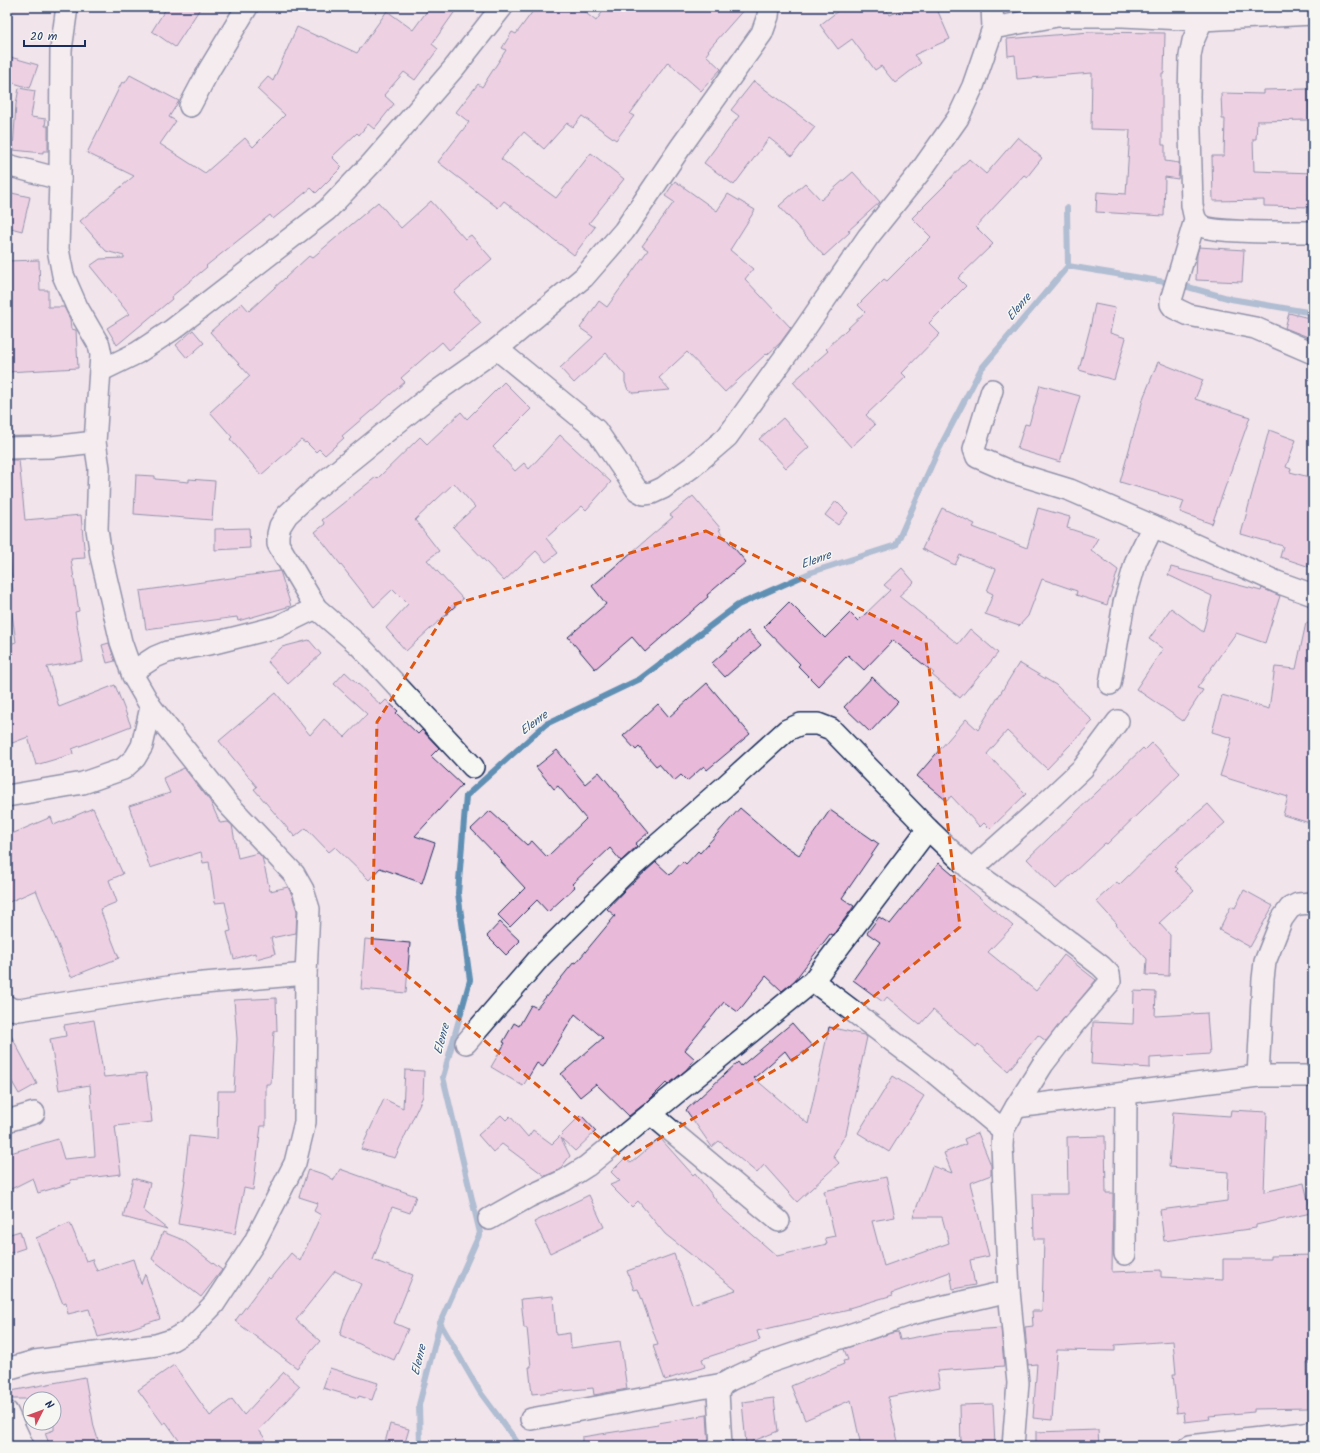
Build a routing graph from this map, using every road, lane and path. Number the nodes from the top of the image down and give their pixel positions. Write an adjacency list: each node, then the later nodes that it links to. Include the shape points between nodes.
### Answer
1 (67, 7): 11 (street, via 61,50)
2 (248, 7): 9 (street)
3 (502, 7): 16 (street, via 454,68 371,164 327,210 172,330 137,353)
4 (769, 7): 14 (street, via 762,33 624,231 584,277)
5 (992, 7): 8 (street)
6 (1313, 14): 7 (street)
7 (1202, 20): 8 (street, via 1058,16); 12 (street, via 1190,56 1192,205)
8 (993, 28): 14 (street, via 973,86 958,118 920,172 868,237 727,437 663,488 644,494 637,490 596,430)
9 (190, 106)
10 (7, 165): 11 (street)
11 (60, 179): 16 (street, via 58,249 63,275 77,307 99,345)
12 (1196, 220): 13 (street, via 1203,228 1220,230); 15 (street, via 1171,300 1174,308 1190,315 1255,328)
13 (1313, 232)
14 (497, 349): 22 (street, via 433,394 286,515 280,526 278,544)
15 (1313, 353)
16 (100, 371): 18 (street)
17 (992, 390): 20 (street, via 974,449 977,456 1011,472 1070,490)
18 (95, 442): 19 (street); 23 (street, via 99,468 97,529 101,556)
19 (7, 448)
20 (1153, 526): 21 (street, via 1277,582); 24 (street, via 1136,561 1124,603)
21 (1313, 595)
22 (316, 608): 23 (street, via 277,627 167,652); 27 (street, via 360,646)
23 (132, 672): 25 (street)
24 (1110, 684)
25 (151, 707): 28 (street, via 142,746 135,758 123,769 83,783); 32 (street, via 227,803 294,874 304,890 309,909)
26 (1118, 721): 30 (street, via 1084,768)
27 (473, 767)
28 (7, 796)
29 (928, 829): 30 (street); 33 (street); 35 (street, via 831,729 818,724 801,724 787,730 625,873 541,956)
30 (971, 870): 39 (street, via 1101,966 1108,974 1110,982 1043,1064)
31 (1313, 903): 36 (street, via 1298,904 1290,908 1282,919 1266,962)
32 (306, 974): 34 (street, via 181,985 19,1010); 48 (street, via 305,1122 295,1163 254,1242 214,1304 189,1330 172,1340 156,1345 35,1361)
33 (813, 981): 41 (street); 43 (street, via 932,1071)
34 (7, 1006)
35 (466, 1043)
36 (1258, 1076): 37 (street); 38 (street)
37 (1313, 1076)
38 (1126, 1093): 39 (street); 46 (street)
39 (1016, 1107): 43 (street)
40 (34, 1113): 42 (street)
41 (651, 1114): 44 (street, via 587,1166); 45 (street)
42 (7, 1121)
43 (1003, 1130): 47 (street)
44 (489, 1219)
45 (779, 1221)
46 (1125, 1254)
47 (1009, 1292): 49 (street, via 911,1314 764,1364); 55 (street, via 1018,1383)
48 (7, 1369)
49 (723, 1384): 51 (street); 54 (street, via 718,1392)
50 (7, 1412): 53 (street)
51 (531, 1419)
52 (1313, 1432): 56 (street)
53 (23, 1446)
54 (721, 1446)
55 (1013, 1446)
56 (1190, 1446)

